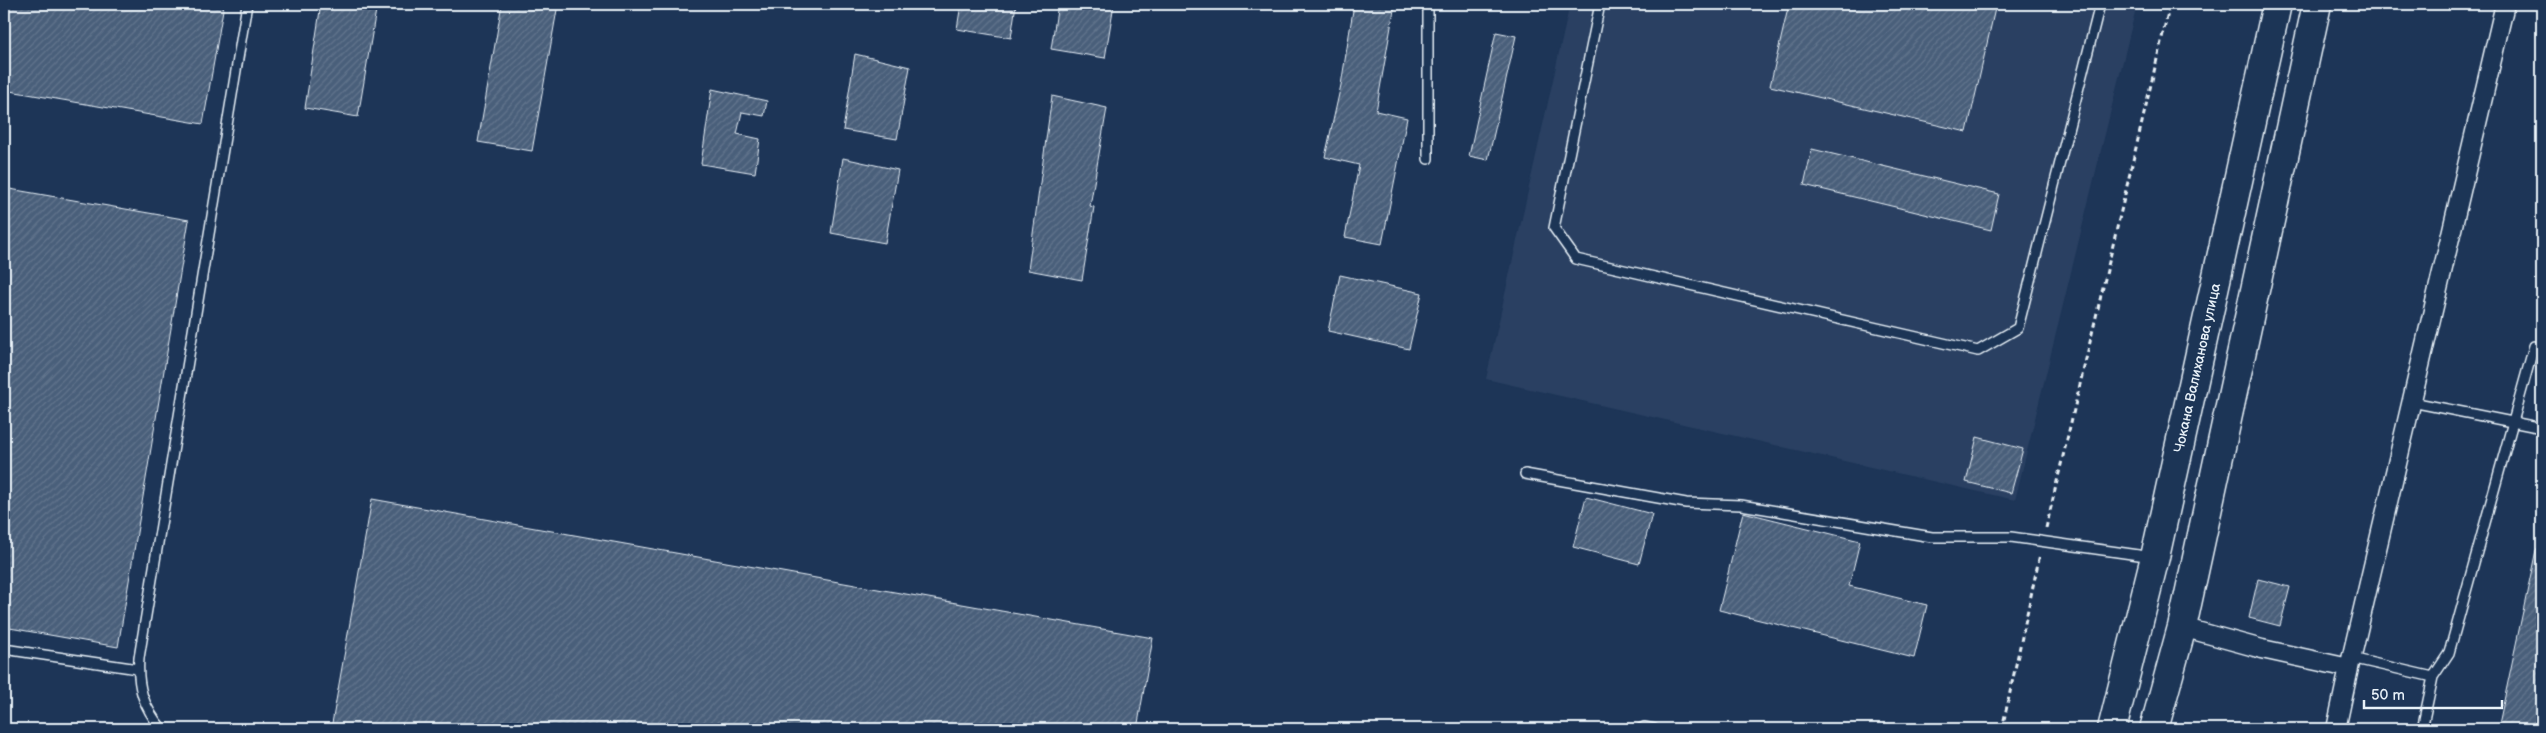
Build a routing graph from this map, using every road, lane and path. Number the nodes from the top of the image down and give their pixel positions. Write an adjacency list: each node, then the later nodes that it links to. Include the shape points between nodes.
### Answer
1 (246, 4): 20 (lane)
2 (1428, 4): 9 (lane)
3 (1600, 4): 4 (lane, via 1554,228 1576,259 1978,351 2018,328)
4 (2100, 4)
5 (2170, 4): 15 (path)
6 (2277, 4): 16 (main road, Чокана Валиханова улица)
7 (2317, 4): 17 (main road)
8 (2505, 4): 11 (street)
9 (1428, 159)
10 (2542, 348): 12 (lane, via 2534,346)
11 (2412, 402): 12 (lane); 19 (street)
12 (2514, 423): 13 (lane); 21 (lane, via 2449,653)
13 (2542, 428)
14 (1525, 474): 15 (lane, via 1686,503 1741,505 1932,537 2011,537)
15 (2042, 542): 16 (lane); 25 (path)
16 (2155, 558): 26 (main road, Чокана Валиханова улица)
17 (2182, 627): 19 (street, via 2262,649); 27 (main road)
18 (4, 648): 20 (lane)
19 (2350, 663): 21 (lane); 28 (street)
20 (138, 670): 22 (lane, via 141,696 150,715)
21 (2433, 677): 29 (lane)
22 (162, 729)
23 (1640, 729): 24 (lane)
24 (1654, 729)
25 (2002, 729)
26 (2112, 729)
27 (2154, 729)
28 (2336, 729)
29 (2422, 729)

